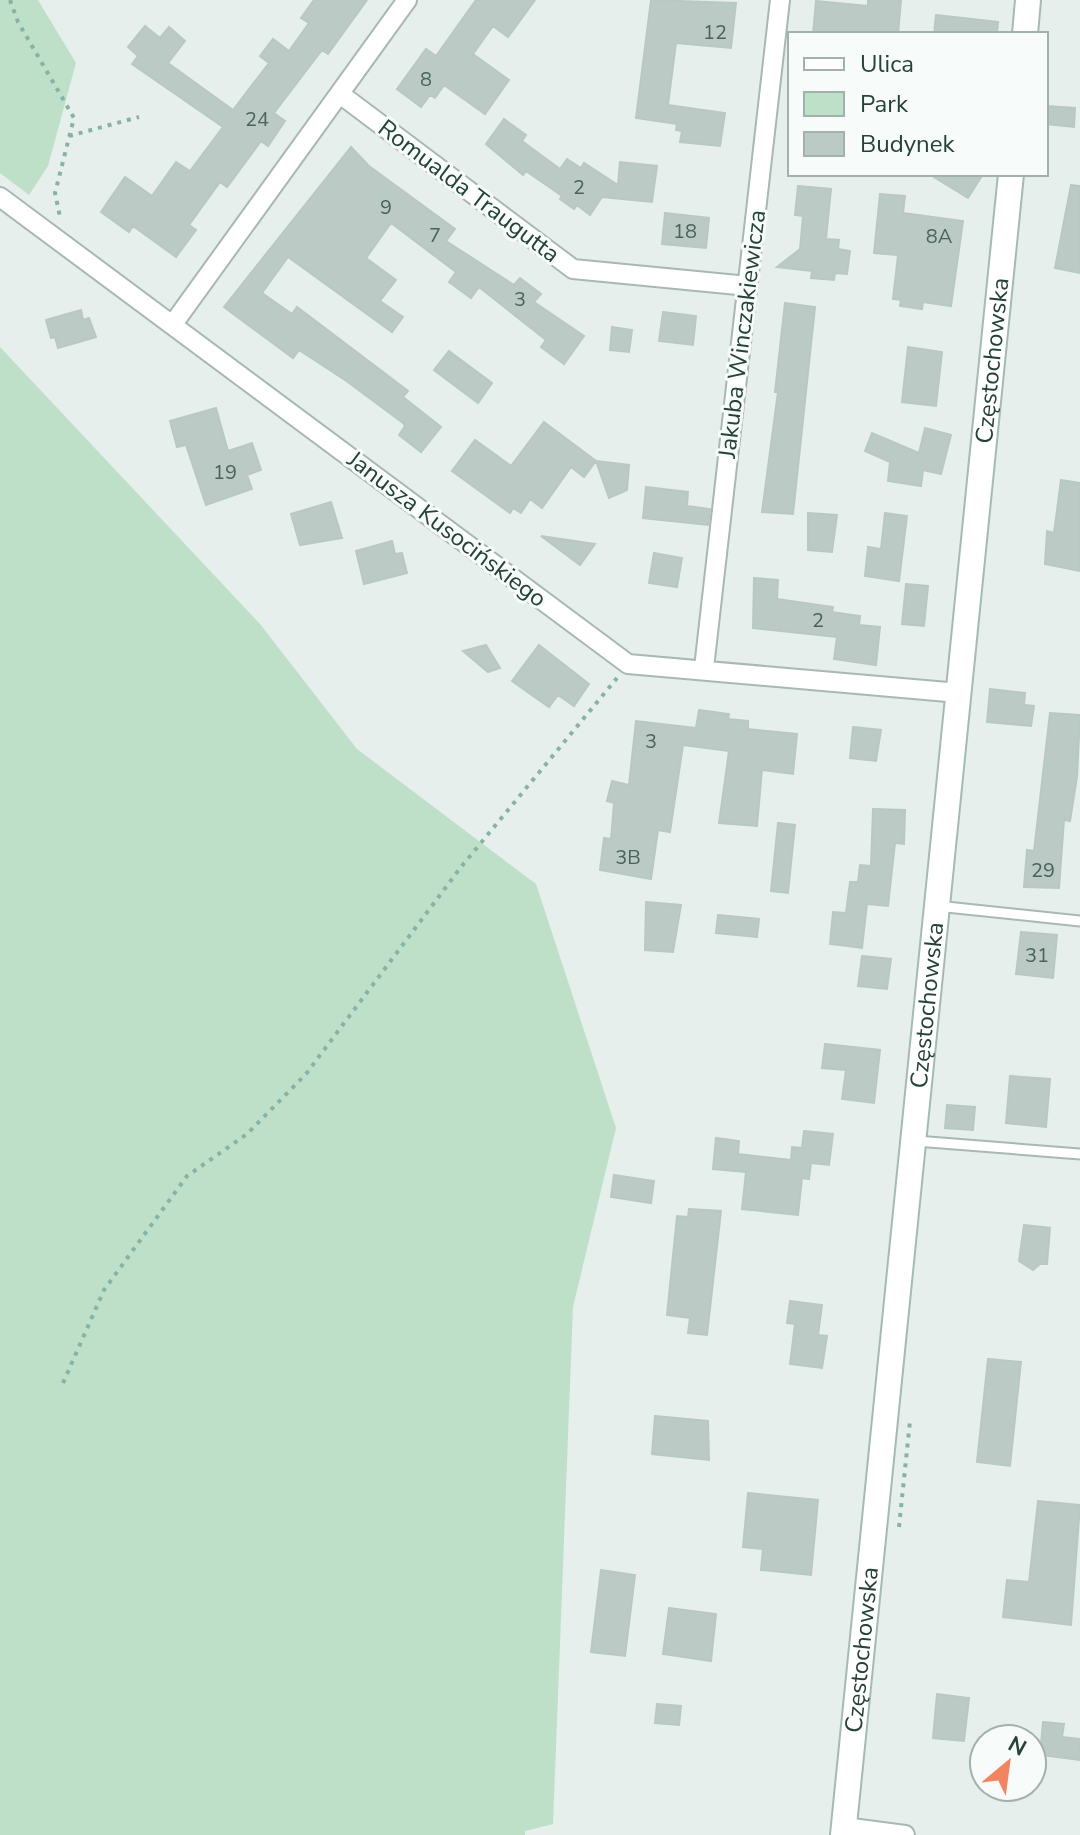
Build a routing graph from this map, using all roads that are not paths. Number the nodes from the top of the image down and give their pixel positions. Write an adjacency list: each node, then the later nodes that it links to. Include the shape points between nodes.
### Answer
1 (407, 0): 5 (street)
2 (780, 0): 8 (street, Jakuba Winczakiewicza)
3 (1028, 0): 4 (main road)
4 (1025, 32)
5 (340, 94): 8 (street, Romualda Traugutta, via 573,269); 9 (street)
6 (1011, 176): 11 (main road, Częstochowska)
7 (0, 197): 9 (street, Janusza Kusocińskiego)
8 (748, 286): 10 (street, Jakuba Winczakiewicza)
9 (173, 324): 10 (street, Janusza Kusocińskiego, via 628,664)
10 (704, 668): 11 (street)
11 (959, 693): 12 (main road, Częstochowska)
12 (937, 906): 13 (lane); 14 (main road, Częstochowska)
13 (1080, 921)
14 (914, 1141): 15 (lane); 16 (main road, Częstochowska)
15 (1080, 1154)
16 (843, 1831): 17 (street)
17 (905, 1835)

